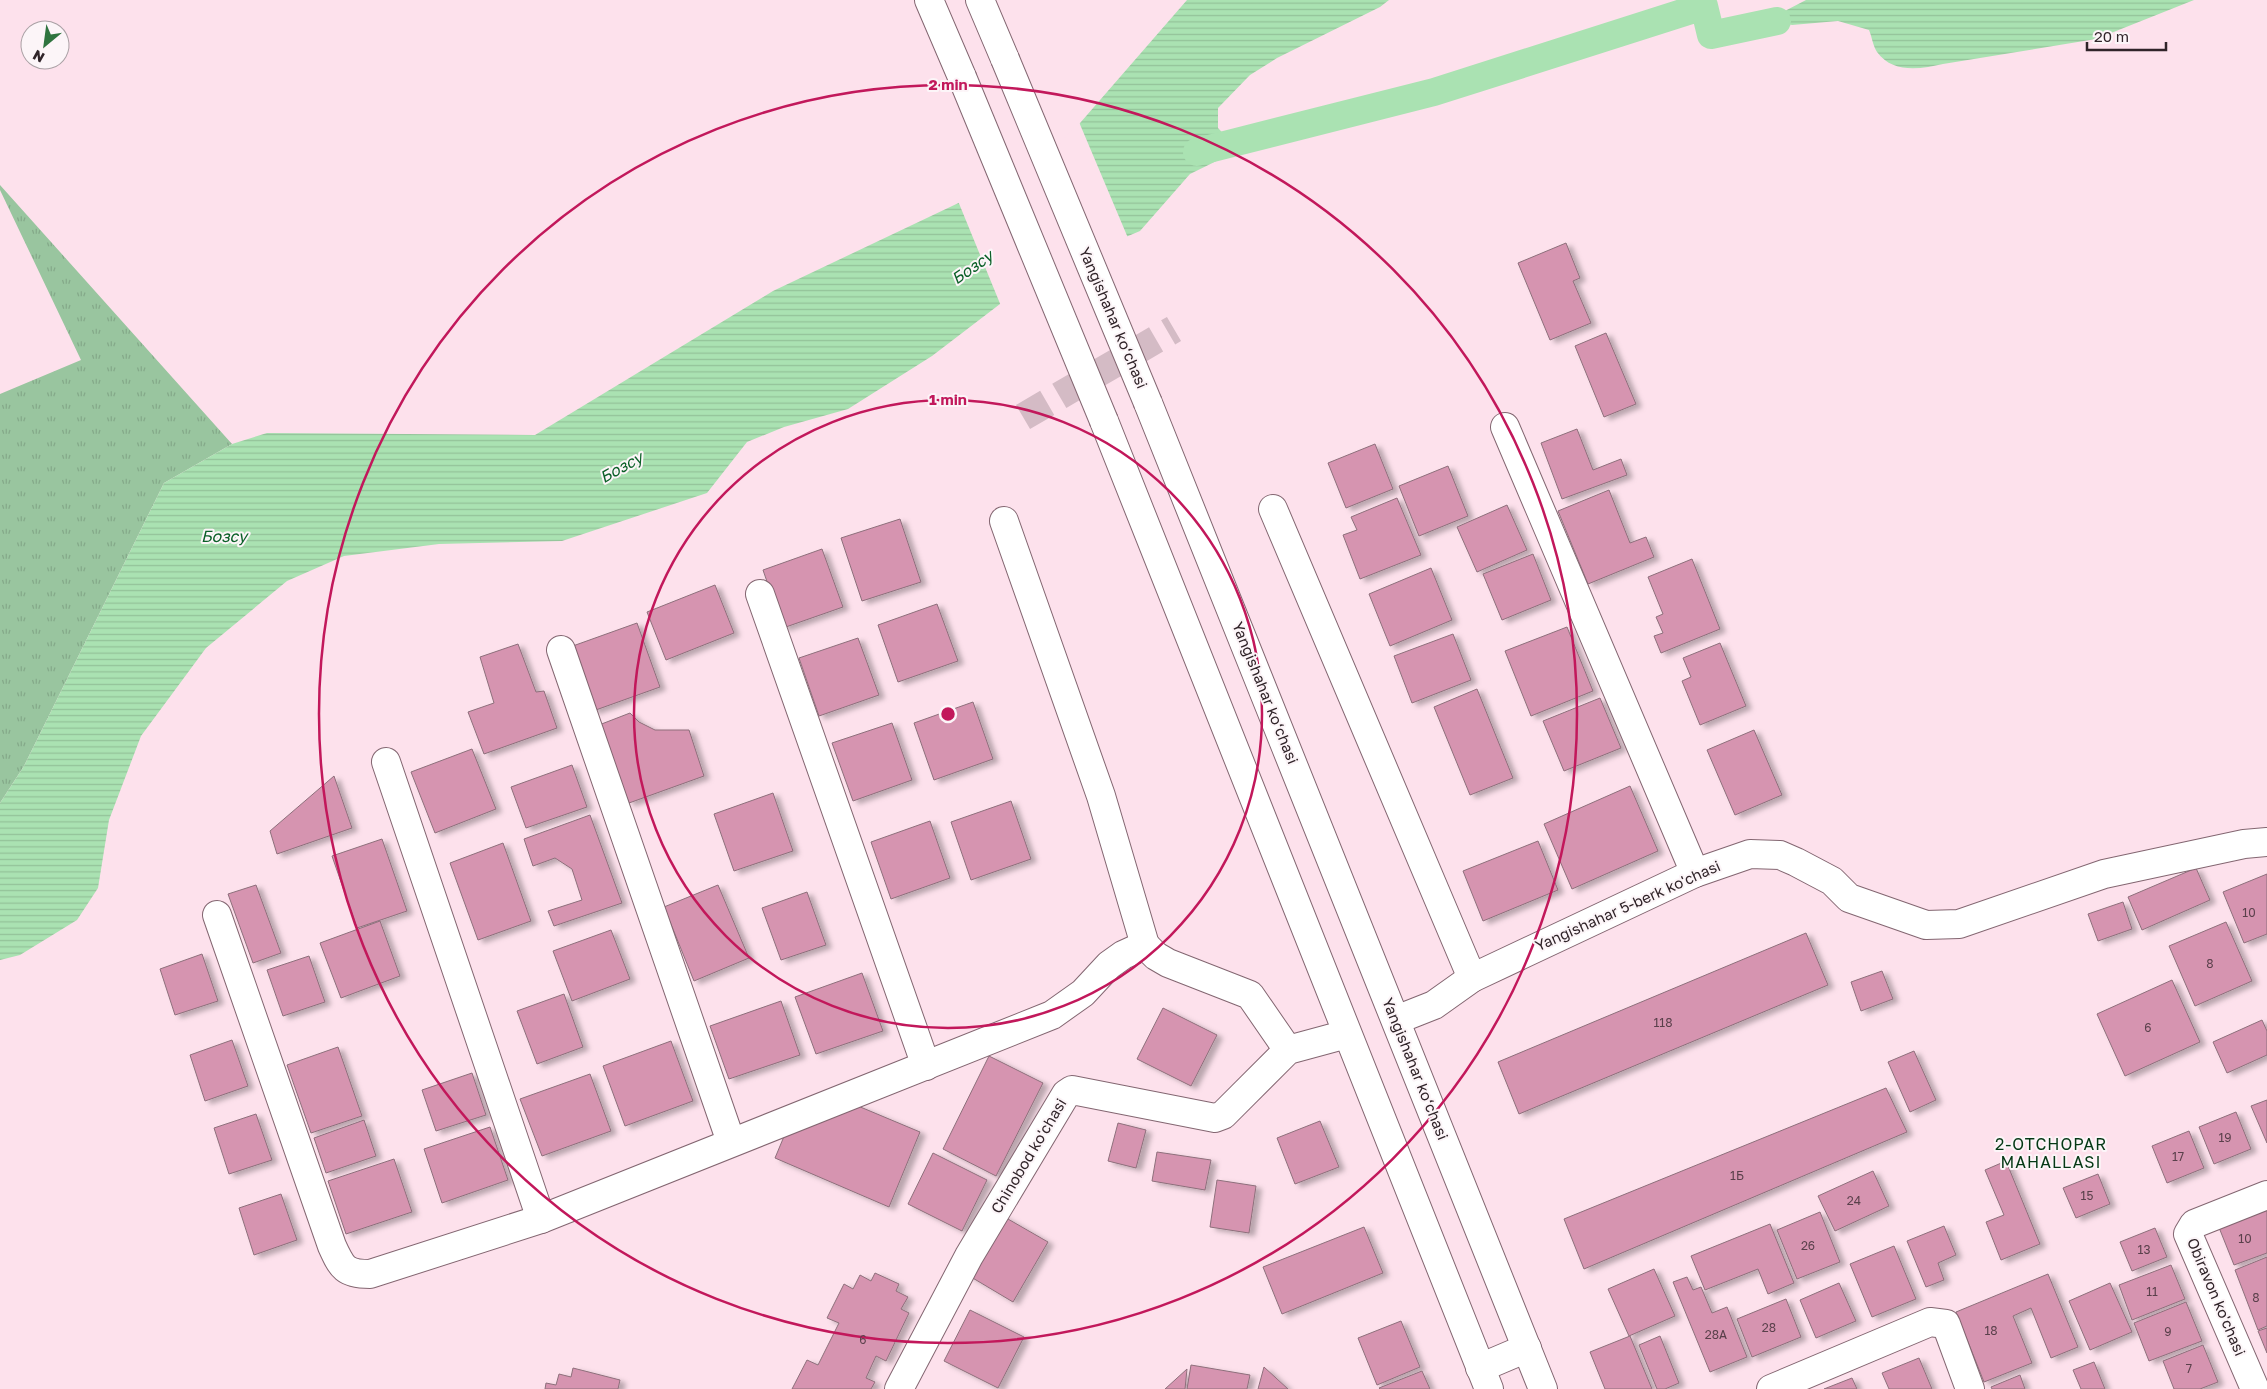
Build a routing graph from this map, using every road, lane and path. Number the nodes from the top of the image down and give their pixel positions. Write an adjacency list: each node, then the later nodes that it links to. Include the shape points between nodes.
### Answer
1 (929, 0): 15 (street, bridge, via 1104,421)
2 (980, 0): 14 (street, Yangishahar ko‘chasi, bridge, via 1148,403)
3 (1505, 427): 10 (street)
4 (1273, 508): 13 (street)
5 (1004, 521): 12 (street, via 1100,796)
6 (760, 594): 17 (street)
7 (561, 650): 18 (street)
8 (386, 762): 20 (street)
9 (2267, 842): 10 (street, Yangishahar 5-berk ko'chasi, via 2104,874 1958,924 1942,926 1926,925 1849,898 1832,882 1780,855 1750,854)
10 (1695, 873): 13 (street, Yangishahar 5-berk ko'chasi)
11 (217, 916): 20 (street, via 332,1246 348,1272 370,1274)
12 (1145, 945): 16 (street, via 1168,963 1250,995); 17 (street, via 1109,965 1083,993 1052,1015)
13 (1472, 978): 14 (street, Yangishahar 5-berk ko'chasi, via 1434,1005)
14 (1396, 1020): 21 (street, Yangishahar ko‘chasi)
15 (1347, 1034): 16 (street); 22 (street)
16 (1288, 1050): 23 (street, Chinobod ko'chasi, via 1223,1116 1215,1118 1072,1090 1066,1094 969,1256)
17 (926, 1066): 18 (street)
18 (731, 1142): 20 (street)
19 (2267, 1194): 27 (street, Obiravon ko'chasi, via 2194,1224 2188,1234)
20 (541, 1219)
21 (1527, 1348): 22 (street); 24 (street, Yangishahar ko‘chasi)
22 (1485, 1378)
23 (899, 1389)
24 (1543, 1389)
25 (1771, 1389): 26 (street, via 1930,1322 1946,1324)
26 (1970, 1389)
27 (2255, 1389)

